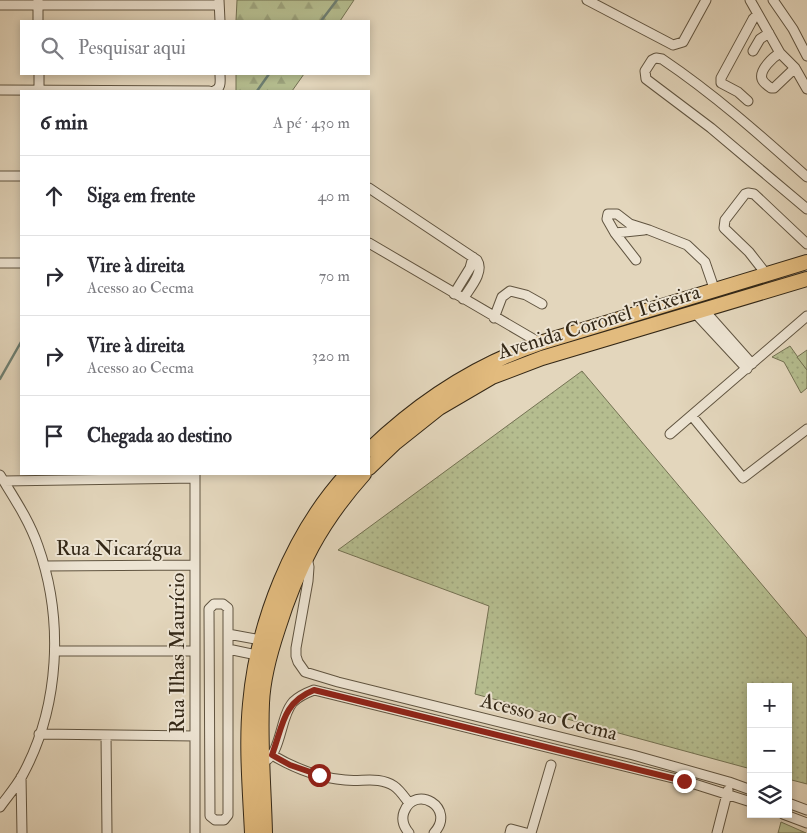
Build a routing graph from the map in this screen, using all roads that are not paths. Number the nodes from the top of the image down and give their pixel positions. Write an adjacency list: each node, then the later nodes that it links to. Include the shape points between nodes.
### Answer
1 (587, 0): 2 (street, via 676,45 683,42)
2 (706, 0)
3 (750, 0): 8 (street)
4 (773, 0): 14 (street)
5 (38, 2): 6 (street); 7 (street); 9 (street)
6 (219, 3): 10 (street)
7 (0, 5)
8 (758, 14): 11 (street); 23 (street, via 720,78 721,83)
9 (38, 20)
10 (220, 20)
11 (769, 33): 12 (street, via 760,39); 13 (street)
12 (754, 51)
13 (780, 53): 15 (street); 15 (street, via 770,59 762,74 763,81 774,88)
14 (807, 56)
15 (795, 68): 18 (street)
16 (39, 75): 21 (street)
17 (220, 75): 22 (street, via 220,85)
18 (807, 89)
19 (0, 90): 20 (street)
20 (20, 90)
21 (40, 90)
22 (216, 90)
23 (748, 101)
24 (0, 176): 25 (street)
25 (20, 176)
26 (807, 177): 28 (street, via 694,81 662,59 652,60 645,71 646,79 711,128)
27 (370, 189): 33 (street)
28 (807, 209)
29 (649, 230): 30 (street); 30 (street, via 630,224 617,214 608,214 607,219); 40 (street, via 687,245 699,256 705,262)
30 (615, 233): 34 (street)
31 (807, 244): 38 (street, via 754,194 745,194 724,220 724,228)
32 (370, 245): 41 (street)
33 (473, 257): 41 (street); 42 (street, via 479,263 479,273)
34 (636, 260)
35 (0, 262): 37 (street)
36 (807, 262): 38 (highway, Avenida Coronel Teixeira)
37 (20, 263)
38 (767, 275): 40 (highway, Avenida Coronel Teixeira)
39 (807, 279): 44 (highway, Avenida Coronel Teixeira)
40 (715, 291): 47 (highway, Avenida Coronel Teixeira)
41 (454, 294): 42 (street)
42 (463, 299): 46 (street)
43 (542, 304): 46 (street, via 510,291 502,297)
44 (700, 312): 48 (street); 53 (highway, Avenida Coronel Teixeira, via 542,358 492,377 439,408)
45 (807, 316): 48 (street)
46 (494, 318): 47 (street)
47 (540, 343): 52 (highway, Avenida Coronel Teixeira, via 487,365 448,387)
48 (750, 366): 49 (street)
49 (692, 416): 50 (street, via 743,478); 51 (street)
50 (806, 433)
51 (670, 434)
52 (371, 446)
53 (370, 467)
54 (346, 475): 64 (highway, via 323,503 295,550)
55 (363, 475): 60 (highway, via 333,511)
56 (110, 476): 57 (street); 58 (street)
57 (195, 476): 61 (street, Rua Ilhas Maurício)
58 (24, 477): 59 (street)
59 (2, 478): 62 (street, via 29,525)
60 (307, 554): 69 (street, Acesso ao Cecma, via 308,581 296,656 305,672); 76 (highway, via 271,651 262,703)
61 (194, 565): 62 (street, Rua Nicarágua); 67 (street, Rua Ilhas Maurício)
62 (45, 566): 66 (street, via 54,612)
63 (228, 634): 64 (street); 65 (street); 71 (street, via 228,608 214,604 209,609)
64 (261, 640): 68 (highway)
65 (228, 649): 68 (street); 72 (street)
66 (55, 651): 67 (street); 73 (street, via 50,695)
67 (195, 651): 75 (street, Rua Ilhas Maurício)
68 (257, 654): 76 (highway, via 250,705)
69 (338, 682): 70 (street); 79 (street, Acesso ao Cecma)
70 (335, 695): 76 (street, Acesso ao Cecma, via 314,690 301,695 293,703); 81 (street, Acesso ao Cecma)
71 (210, 718): 72 (street); 72 (street, via 210,816 215,820 224,820 228,815)
72 (228, 718)
73 (39, 734): 74 (street); 78 (street)
74 (106, 734): 75 (street); 90 (street)
75 (195, 736): 91 (street, Rua Ilhas Maurício)
76 (262, 760): 83 (street, via 346,780 382,780 396,786); 92 (highway); 93 (highway)
77 (551, 765): 98 (street)
78 (21, 777): 85 (street); 89 (street)
79 (729, 782): 80 (street, Acesso ao Cecma); 81 (street)
80 (747, 789)
81 (727, 794): 82 (street, Acesso ao Cecma); 99 (street)
82 (747, 801)
83 (410, 804): 94 (street, via 403,815); 95 (street, via 427,799 437,806 441,824)
84 (792, 804): 86 (street)
85 (0, 807)
86 (807, 810)
87 (792, 817): 88 (street)
88 (807, 823)
89 (22, 833)
90 (107, 833)
91 (195, 833)
92 (252, 833)
93 (265, 833)
94 (409, 833)
95 (434, 833)
96 (510, 833): 97 (street, via 511,829)
97 (526, 833)
98 (531, 833)
99 (717, 833)

